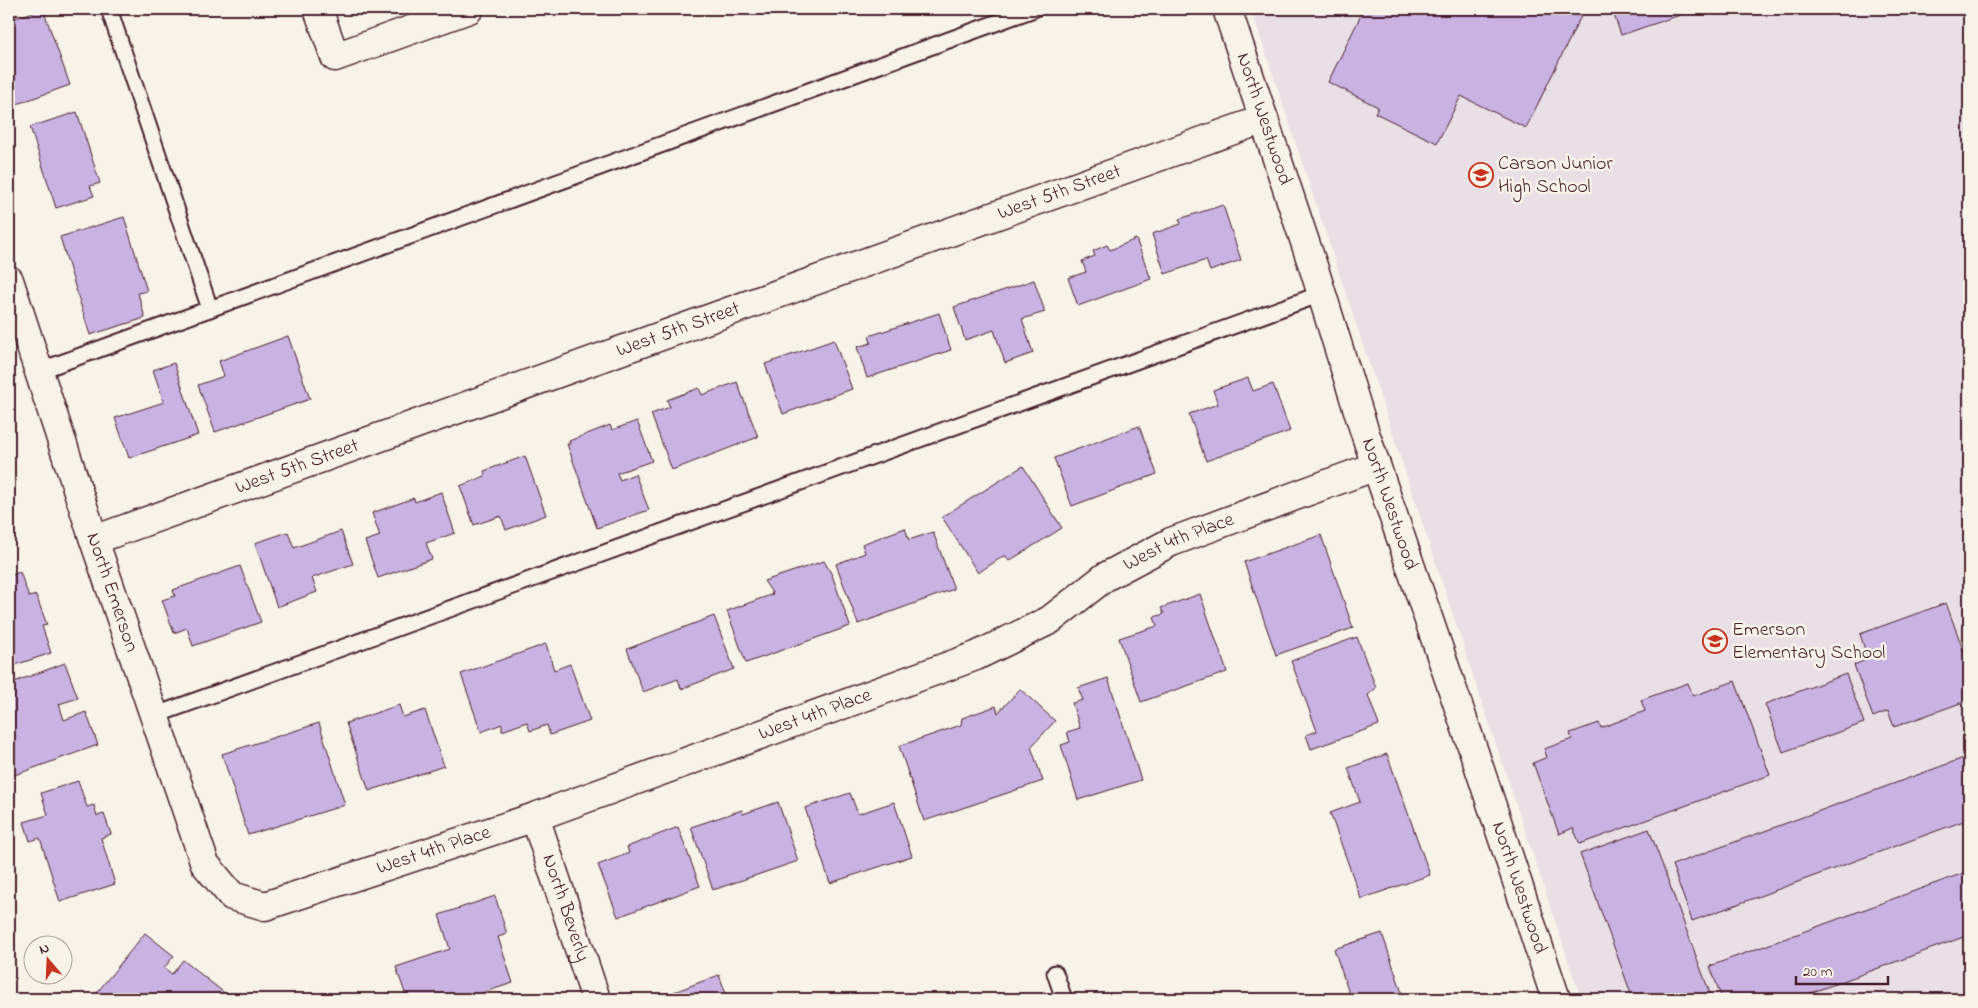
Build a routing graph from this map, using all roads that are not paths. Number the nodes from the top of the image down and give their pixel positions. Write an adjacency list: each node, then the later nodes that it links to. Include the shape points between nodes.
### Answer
1 (109, 9): 9 (lane)
2 (318, 9): 3 (street, via 335,57)
3 (469, 9)
4 (1034, 9): 9 (lane)
5 (1227, 9): 6 (street, North Westwood)
6 (1264, 119): 8 (street, North Westwood); 12 (street, West 5th Street)
7 (9, 280): 10 (street, North Emerson)
8 (1322, 294): 11 (street, North Westwood); 13 (lane)
9 (210, 309): 10 (lane)
10 (39, 371): 12 (street, North Emerson)
11 (1376, 466): 14 (street, West 4th Place, via 1171,542 1105,577 1050,620 976,656); 19 (street, North Westwood)
12 (94, 540): 13 (street, North Emerson)
13 (156, 715): 15 (street, North Emerson, via 205,864)
14 (535, 817): 15 (street, West 4th Place, via 265,906); 17 (street, North Beverly)
15 (232, 896)
16 (1055, 973): 18 (lane)
17 (596, 999)
18 (1064, 999)
19 (1556, 999)

